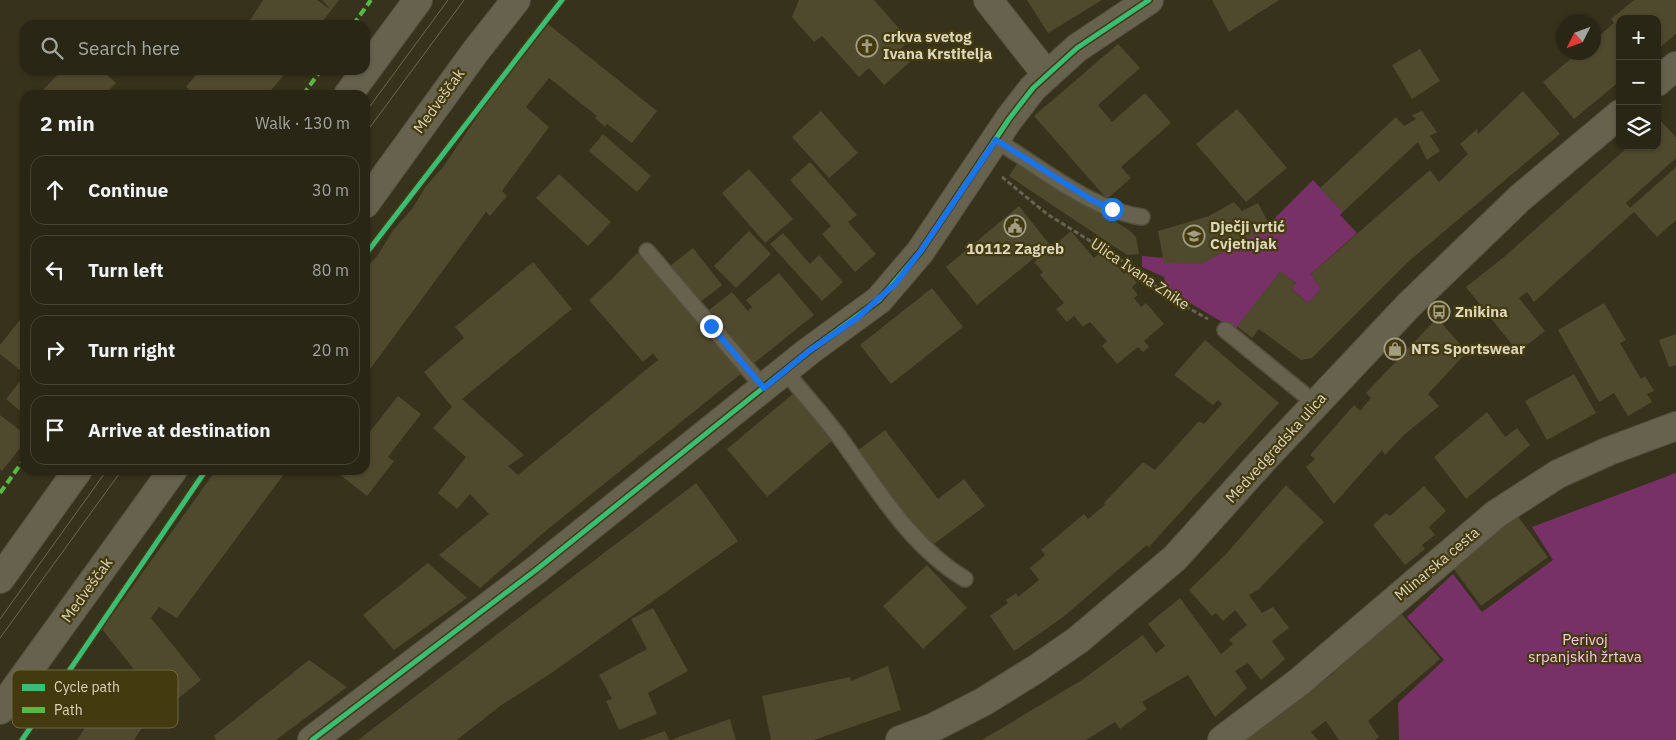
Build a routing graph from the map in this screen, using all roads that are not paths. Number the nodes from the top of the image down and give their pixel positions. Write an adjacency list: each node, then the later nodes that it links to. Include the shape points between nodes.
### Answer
1 (418, 0): 5 (street)
2 (516, 0): 13 (street, Medveščak)
3 (988, 0): 7 (street)
4 (1150, 0): 7 (street, via 1077,48)
5 (370, 65)
6 (1676, 66): 9 (street)
7 (1047, 74): 12 (street, via 1022,101)
8 (363, 75): 10 (street)
9 (1661, 79)
10 (352, 90)
11 (1616, 117): 19 (street, Medvedgradska ulica, via 1492,225 1409,305)
12 (996, 140): 14 (lane, via 1092,200 1126,215); 17 (street, via 895,284 857,318)
13 (370, 197)
14 (1142, 217)
15 (647, 251): 18 (lane)
16 (1225, 330): 19 (lane)
17 (785, 371): 18 (street); 24 (lane, via 930,555)
18 (764, 388): 28 (street, via 536,570)
19 (1316, 404): 29 (street, Medvedgradska ulica, via 1175,558 1078,640 983,702)
20 (1676, 426): 30 (street, Mlinarska cesta, via 1558,474 1496,514 1299,682)
21 (74, 475): 23 (street)
22 (169, 475): 25 (street, Medveščak)
23 (0, 579)
24 (966, 579)
25 (29, 670)
26 (12, 693): 27 (street, Medveščak)
27 (0, 710)
28 (312, 740)
29 (900, 740)
30 (1222, 740)

